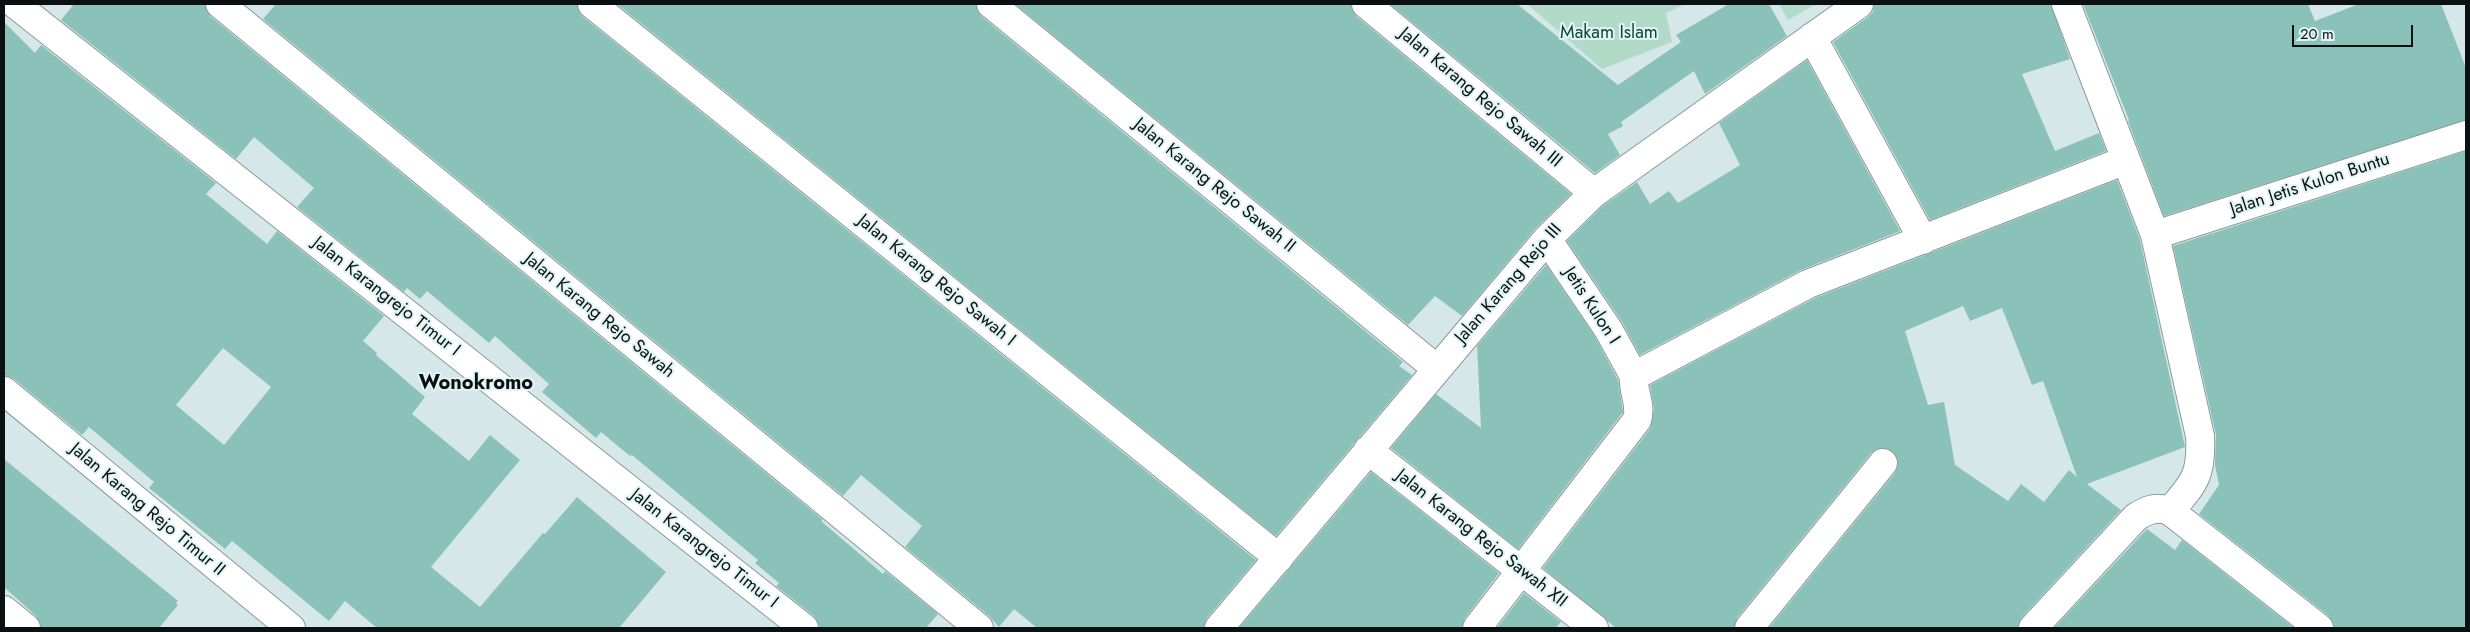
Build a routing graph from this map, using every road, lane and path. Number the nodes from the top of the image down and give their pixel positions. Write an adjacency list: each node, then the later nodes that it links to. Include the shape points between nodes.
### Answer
1 (15, 4): 26 (street, Jalan Karangrejo Timur I)
2 (220, 4): 27 (street, Jalan Karang Rejo Sawah)
3 (592, 4): 21 (street, Jalan Karang Rejo Sawah I)
4 (991, 4): 15 (street, Jalan Karang Rejo Sawah II)
5 (1366, 4): 11 (street, Jalan Karang Rejo Sawah III)
6 (1859, 4): 8 (street, Jalan Karang Rejo III)
7 (2066, 4): 10 (street)
8 (1812, 37): 11 (street, Jalan Karang Rejo III); 14 (street)
9 (2466, 135): 12 (street, Jalan Jetis Kulon Buntu)
10 (2126, 160): 12 (street); 14 (street)
11 (1594, 193): 13 (street, Jalan Karang Rejo III)
12 (2155, 235): 20 (street, via 2200,436 2201,463 2192,485)
13 (1546, 238): 15 (street, Jalan Karang Rejo III); 16 (street, Jetis Kulon I, via 1608,329)
14 (1923, 240): 16 (street, via 1808,284)
15 (1437, 369): 18 (street, Jalan Karang Rejo III)
16 (1634, 376): 22 (street, via 1640,412 1637,420)
17 (4, 391): 25 (street, Jalan Karang Rejo Timur II)
18 (1368, 450): 21 (street, Jalan Karang Rejo III); 22 (street, Jalan Karang Rejo Sawah XII)
19 (1883, 463): 31 (street)
20 (2170, 511): 32 (street, via 2162,508 2147,510 2136,517); 33 (street)
21 (1280, 558): 28 (street, Jalan Karang Rejo III)
22 (1522, 571): 29 (street); 30 (street, Jalan Karang Rejo Sawah XII)
23 (4, 610): 24 (street)
24 (26, 628)
25 (291, 628)
26 (804, 628)
27 (979, 628)
28 (1219, 628)
29 (1477, 628)
30 (1594, 628)
31 (1750, 628)
32 (2033, 628)
33 (2319, 628)

